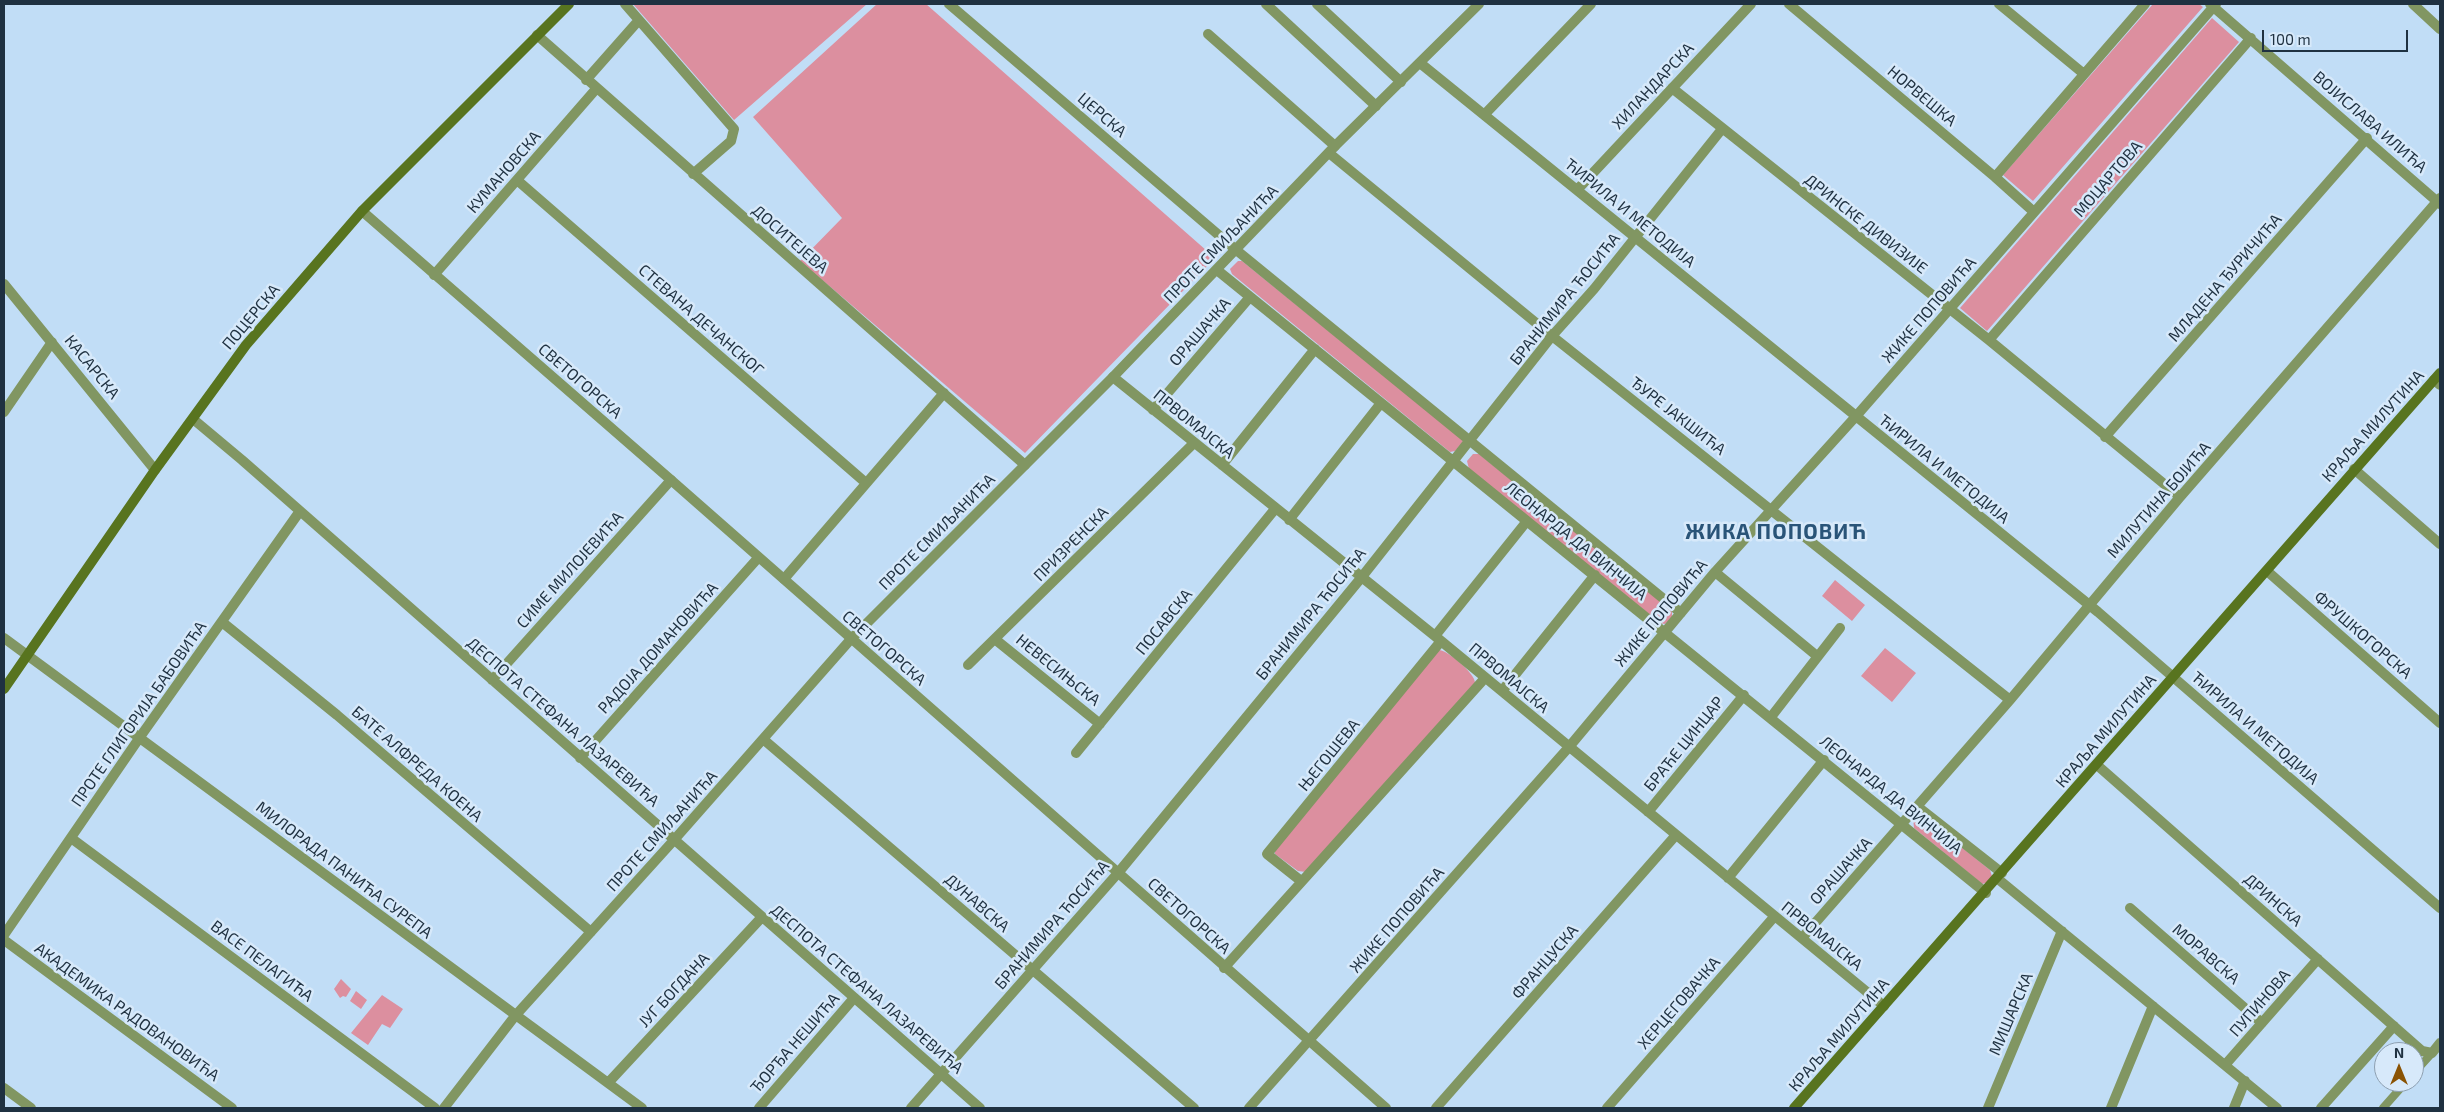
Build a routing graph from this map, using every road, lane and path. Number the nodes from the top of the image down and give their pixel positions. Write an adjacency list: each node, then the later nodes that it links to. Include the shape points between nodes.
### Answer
1 (569, 4): 17 (main road, ПОЦЕРСКА)
2 (625, 4): 14 (street)
3 (949, 4): 38 (street, ЦЕРСКА)
4 (1266, 4): 25 (street)
5 (1317, 4): 22 (street)
6 (1480, 4): 19 (street, ПРОТЕ СМИЉАНИЋА)
7 (1591, 4): 26 (street)
8 (1751, 4): 23 (street, ХИЛАНДАРСКА)
9 (1789, 4): 31 (street, НОРВЕШКА)
10 (1999, 4): 20 (street)
11 (2145, 4): 20 (street)
12 (2413, 4): 15 (street)
13 (2213, 5): 18 (street, ВОЈИСЛАВА ИЛИЋА); 36 (street, ЖИКЕ ПОПОВИЋА)
14 (639, 20): 21 (street); 30 (street, via 734,129 731,141)
15 (2440, 29)
16 (1208, 34): 29 (street, ЂУРЕ ЈАКШИЋА)
17 (537, 35): 21 (street, ДОСИТЕЈЕВА); 35 (main road, ПОЦЕРСКА)
18 (2251, 38): 28 (street, ВОЈИСЛАВА ИЛИЋА); 45 (street, МОЦАРТОВА)
19 (1420, 63): 22 (street, ПРОТЕ СМИЉАНИЋА); 26 (street, ЋИРИЛА И МЕТОДИЈА)
20 (2084, 74): 31 (street)
21 (586, 80): 24 (street, ДОСИТЕЈЕВА)
22 (1401, 82): 25 (street, ПРОТЕ СМИЉАНИЋА)
23 (1672, 88): 27 (street, ДРИНСКЕ ДИВИЗИЈЕ); 33 (street, ХИЛАНДАРСКА)
24 (596, 89): 30 (street, ДОСИТЕЈЕВА); 32 (street, КУМАНОВСКА)
25 (1376, 106): 29 (street, ПРОТЕ СМИЉАНИЋА)
26 (1484, 115): 33 (street, ЋИРИЛА И МЕТОДИЈА)
27 (1722, 129): 37 (street, БРАНИМИРА ЋОСИЋА); 43 (street, ДРИНСКЕ ДИВИЗИЈЕ)
28 (2367, 138): 34 (street, ВОЈИСЛАВА ИЛИЋА); 56 (street, МЛАДЕНА ЂУРИЧИЋА)
29 (1332, 150): 38 (street, ПРОТЕ СМИЉАНИЋА); 44 (street, ЂУРЕ ЈАКШИЋА)
30 (693, 174): 50 (street, ДОСИТЕЈЕВА)
31 (1995, 177): 36 (street, НОРВЕШКА)
32 (517, 180): 40 (street, КУМАНОВСКА); 65 (street, СТЕВАНА ДЕЧАНСКОГ)
33 (1577, 190): 37 (street, ЋИРИЛА И МЕТОДИЈА)
34 (2439, 201): 66 (street, МИЛУТИНА БОЈИЋА)
35 (362, 211): 40 (street, СВЕТОГОРСКА); 55 (main road, ПОЦЕРСКА, via 246,345)
36 (2034, 212): 43 (street, ЖИКЕ ПОПОВИЋА)
37 (1634, 237): 44 (street, БРАНИМИРА ЋОСИЋА); 54 (street, ЋИРИЛА И МЕТОДИЈА)
38 (1235, 249): 39 (street, ПРОТЕ СМИЉАНИЋА); 57 (street, ЛЕОНАРДА ДА ВИНЧИЈА)
39 (1217, 270): 42 (street, ЛЕОНАРДА ДА ВИНЧИЈА); 48 (street, ПРОТЕ СМИЉАНИЋА)
40 (434, 275): 64 (street, СВЕТОГОРСКА)
41 (4, 284): 46 (street, КАСАРСКА)
42 (1250, 297): 47 (street, ЛЕОНАРДА ДА ВИНЧИЈА); 52 (street, ОРАШАЧКА)
43 (1949, 310): 45 (street, ДРИНСКЕ ДИВИЗИЈЕ); 54 (street, ЖИКЕ ПОПОВИЋА)
44 (1552, 336): 57 (street, БРАНИМИРА ЋОСИЋА); 68 (street, ЂУРЕ ЈАКШИЋА)
45 (1989, 340): 56 (street, ДРИНСКЕ ДИВИЗИЈЕ)
46 (52, 342): 53 (street); 63 (street, КАСАРСКА)
47 (1314, 349): 51 (street, ЛЕОНАРДА ДА ВИНЧИЈА); 61 (street)
48 (1114, 377): 52 (street, ПРВОМАЈСКА); 60 (street, ПРОТЕ СМИЉАНИЋА)
49 (2438, 380): 62 (main road, КРАЉА МИЛУТИНА)
50 (944, 393): 60 (street, ДОСИТЕЈЕВА); 65 (street)
51 (1382, 403): 59 (street, ЛЕОНАРДА ДА ВИНЧИЈА); 70 (street)
52 (1153, 410): 58 (street, ПРВОМАЈСКА)
53 (4, 412)
54 (1856, 417): 68 (street, ЖИКЕ ПОПОВИЋА); 79 (street, ЋИРИЛА И МЕТОДИЈА)
55 (192, 419): 63 (main road, ПОЦЕРСКА); 69 (street, ДЕСПОТА СТЕФАНА ЛАЗАРЕВИЋА)
56 (2105, 437): 66 (street, ДРИНСКЕ ДИВИЗИЈЕ)
57 (1470, 440): 59 (street, БРАНИМИРА ЋОСИЋА); 80 (street, ЛЕОНАРДА ДА ВИНЧИЈА)
58 (1194, 443): 61 (street, ПРВОМАЈСКА); 87 (street, ПРИЗРЕНСКА)
59 (1453, 461): 71 (street, ЛЕОНАРДА ДА ВИНЧИЈА); 77 (street, БРАНИМИРА ЋОСИЋА)
60 (1024, 465): 86 (street, ПРОТЕ СМИЉАНИЋА)
61 (1222, 465): 67 (street, ПРВОМАЈСКА)
62 (2354, 469): 72 (street); 74 (main road, КРАЉА МИЛУТИНА)
63 (155, 470): 88 (main road, ПОЦЕРСКА)
64 (671, 480): 73 (street, СВЕТОГОРСКА); 93 (street, СИМЕ МИЛОЈЕВИЋА)
65 (866, 484): 78 (street)
66 (2180, 497): 79 (street, МИЛУТИНА БОЈИЋА)
67 (1275, 509): 70 (street, ПРВОМАЈСКА); 100 (street, ПОСАВСКА)
68 (1771, 510): 75 (street, ЖИКЕ ПОПОВИЋА); 97 (street, ЂУРЕ ЈАКШИЋА)
69 (300, 511): 81 (street, ПРОТЕ ГЛИГОРИЈА БАБОВИЋА); 93 (street, ДЕСПОТА СТЕФАНА ЛАЗАРЕВИЋА)
70 (1290, 520): 77 (street, ПРВОМАЈСКА)
71 (1528, 521): 76 (street, ЛЕОНАРДА ДА ВИНЧИЈА); 85 (street)
72 (2440, 544)
73 (758, 558): 78 (street, СВЕТОГОРСКА); 105 (street, РАДОЈА ДОМАНОВИЋА)
74 (2267, 570): 91 (main road, КРАЉА МИЛУТИНА); 99 (street, ФРУШКОГОРСКА)
75 (1715, 572): 80 (street, ЖИКЕ ПОПОВИЋА); 89 (street)
76 (1595, 575): 83 (street, ЛЕОНАРДА ДА ВИНЧИЈА); 95 (street)
77 (1361, 578): 85 (street, ПРВОМАЈСКА); 117 (street, БРАНИМИРА ЋОСИЋА)
78 (784, 579): 86 (street, СВЕТОГОРСКА)
79 (2089, 605): 91 (street, ЋИРИЛА И МЕТОДИЈА); 97 (street, МИЛУТИНА БОЈИЋА)
80 (1680, 612): 83 (street, ЖИКЕ ПОПОВИЋА)
81 (222, 622): 101 (street, ПРОТЕ ГЛИГОРИЈА БАБОВИЋА); 127 (street, БАТЕ АЛФРЕДА КОЕНА, via 337,715)
82 (1840, 628): 89 (street)
83 (1664, 632): 96 (street, ЛЕОНАРДА ДА ВИНЧИЈА); 103 (street, ЖИКЕ ПОПОВИЋА)
84 (4, 638): 88 (street, МИЛОРАДА ПАНИЋА СУРЕПА)
85 (1438, 638): 92 (street, ПРВОМАЈСКА); 120 (street, ЊЕГОШЕВА, via 1267,854)
86 (851, 639): 102 (street, ПРОТЕ СМИЉАНИЋА); 117 (street, СВЕТОГОРСКА)
87 (996, 640): 90 (street, ПРИЗРЕНСКА); 100 (street, НЕВЕСИЊСКА)
88 (27, 655): 94 (main road, ПОЦЕРСКА); 101 (street, МИЛОРАДА ПАНИЋА СУРЕПА)
89 (1817, 656): 98 (street)
90 (968, 665)
91 (2173, 677): 107 (main road, КРАЉА МИЛУТИНА); 123 (street, ЋИРИЛА И МЕТОДИЈА)
92 (1485, 678): 95 (street, ПРВОМАЈСКА); 120 (street)
93 (492, 680): 105 (street, ДЕСПОТА СТЕФАНА ЛАЗАРЕВИЋА)
94 (4, 689)
95 (1502, 691): 103 (street, ПРВОМАЈСКА)
96 (1744, 695): 98 (street, ЛЕОНАРДА ДА ВИНЧИЈА); 109 (street, БРАЋЕ ЦИНЦАР)
97 (2010, 700): 108 (street, МИЛУТИНА БОЈИЋА)
98 (1770, 717): 106 (street, ЛЕОНАРДА ДА ВИНЧИЈА)
99 (2440, 722)
100 (1100, 724): 104 (street, ПОСАВСКА)
101 (140, 737): 110 (street, ПРОТЕ ГЛИГОРИЈА БАБОВИЋА); 137 (street, МИЛОРАДА ПАНИЋА СУРЕПА)
102 (763, 740): 114 (street, ПРОТЕ СМИЉАНИЋА); 133 (street, ДУНАВСКА)
103 (1569, 747): 109 (street, ПРВОМАЈСКА); 140 (street, ЖИКЕ ПОПОВИЋА)
104 (1076, 753)
105 (580, 758): 114 (street, ДЕСПОТА СТЕФАНА ЛАЗАРЕВИЋА)
106 (1824, 760): 111 (street, ЛЕОНАРДА ДА ВИНЧИЈА); 119 (street)
107 (2097, 765): 118 (main road, КРАЉА МИЛУТИНА); 131 (street, ДРИНСКА)
108 (1918, 806): 111 (street, МИЛУТИНА БОЈИЋА); 118 (street, ЛЕОНАРДА ДА ВИНЧИЈА)
109 (1648, 812): 112 (street, ПРВОМАЈСКА)
110 (82, 821): 113 (street, ПРОТЕ ГЛИГОРИЈА БАБОВИЋА); 115 (street, via 79,839)
111 (1903, 824): 121 (street, ЛЕОНАРДА ДА ВИНЧИЈА); 129 (street, ОРАШАЧКА)
112 (1676, 835): 119 (street, ПРВОМАЈСКА); 161 (street, ФРАНЦУСКА)
113 (71, 838): 115 (street, ВАСЕ ПЕЛАГИЋА); 116 (street, ПРОТЕ ГЛИГОРИЈА БАБОВИЋА)
114 (674, 840): 125 (street, ДЕСПОТА СТЕФАНА ЛАЗАРЕВИЋА); 127 (street, ПРОТЕ СМИЉАНИЋА)
115 (82, 846): 116 (street); 152 (street, ВАСЕ ПЕЛАГИЋА)
116 (62, 850): 128 (street, ПРОТЕ ГЛИГОРИЈА БАБОВИЋА)
117 (1118, 873): 132 (street, СВЕТОГОРСКА); 133 (street, БРАНИМИРА ЋОСИЋА)
118 (2000, 876): 121 (main road, КРАЉА МИЛУТИНА); 126 (street, ЛЕОНАРДА ДА ВИНЧИЈА)
119 (1728, 878): 124 (street, ПРВОМАЈСКА)
120 (1300, 881): 132 (street)
121 (1986, 893): 135 (main road, КРАЉА МИЛУТИНА)
122 (2130, 908): 138 (street, МОРАВСКА)
123 (2440, 908)
124 (1774, 916): 129 (street, ПРВОМАЈСКА); 162 (street, ХЕРЦЕГОВАЧКА)
125 (762, 917): 134 (street, ДЕСПОТА СТЕФАНА ЛАЗАРЕВИЋА); 147 (street, ЈУГ БОГДАНА)
126 (2062, 931): 136 (street, ЛЕОНАРДА ДА ВИНЧИЈА); 164 (street, МИШАРСКА)
127 (591, 932): 137 (street, ПРОТЕ СМИЉАНИЋА)
128 (4, 935)
129 (1802, 938): 135 (street, ПРВОМАЈСКА)
130 (4, 940): 151 (street, АКАДЕМИКА РАДОВАНОВИЋА)
131 (2318, 960): 138 (street, ПУПИНОВА); 139 (street, ДРИНСКА)
132 (1224, 968): 140 (street, СВЕТОГОРСКА)
133 (1032, 970): 145 (street, БРАНИМИРА ЋОСИЋА); 158 (street, ДУНАВСКА)
134 (854, 998): 145 (street, ДЕСПОТА СТЕФАНА ЛАЗАРЕВИЋА); 155 (street, ЂОРЂА НЕШИЋА)
135 (1884, 1006): 163 (main road, КРАЉА МИЛУТИНА)
136 (2153, 1006): 144 (street, ЛЕОНАРДА ДА ВИНЧИЈА); 165 (street)
137 (515, 1016): 147 (street, МИЛОРАДА ПАНИЋА СУРЕПА); 153 (street, ПРОТЕ СМИЉАНИЋА)
138 (2262, 1023): 144 (street, ПУПИНОВА)
139 (2394, 1026): 142 (street, ДРИНСКА, via 2422,1051); 168 (street)
140 (1309, 1042): 159 (street, ЖИКЕ ПОПОВИЋА); 160 (street, СВЕТОГОРСКА)
141 (2440, 1043): 142 (street)
142 (2432, 1053): 143 (street)
143 (2424, 1062)
144 (2225, 1065): 146 (street, ЛЕОНАРДА ДА ВИНЧИЈА)
145 (940, 1074): 156 (street, БРАНИМИРА ЋОСИЋА); 157 (street, ДЕСПОТА СТЕФАНА ЛАЗАРЕВИЋА)
146 (2245, 1081): 166 (street); 167 (street, ЛЕОНАРДА ДА ВИНЧИЈА)
147 (608, 1082): 154 (street, МИЛОРАДА ПАНИЋА СУРЕПА)
148 (4, 1088): 150 (street)
149 (2397, 1092): 169 (street)
150 (31, 1108)
151 (232, 1108)
152 (435, 1108)
153 (444, 1108)
154 (642, 1108)
155 (759, 1108)
156 (910, 1108)
157 (980, 1108)
158 (1194, 1108)
159 (1249, 1108)
160 (1386, 1108)
161 (1436, 1108)
162 (1607, 1108)
163 (1794, 1108)
164 (1988, 1108)
165 (2111, 1108)
166 (2234, 1108)
167 (2277, 1108)
168 (2321, 1108)
169 (2383, 1108)

